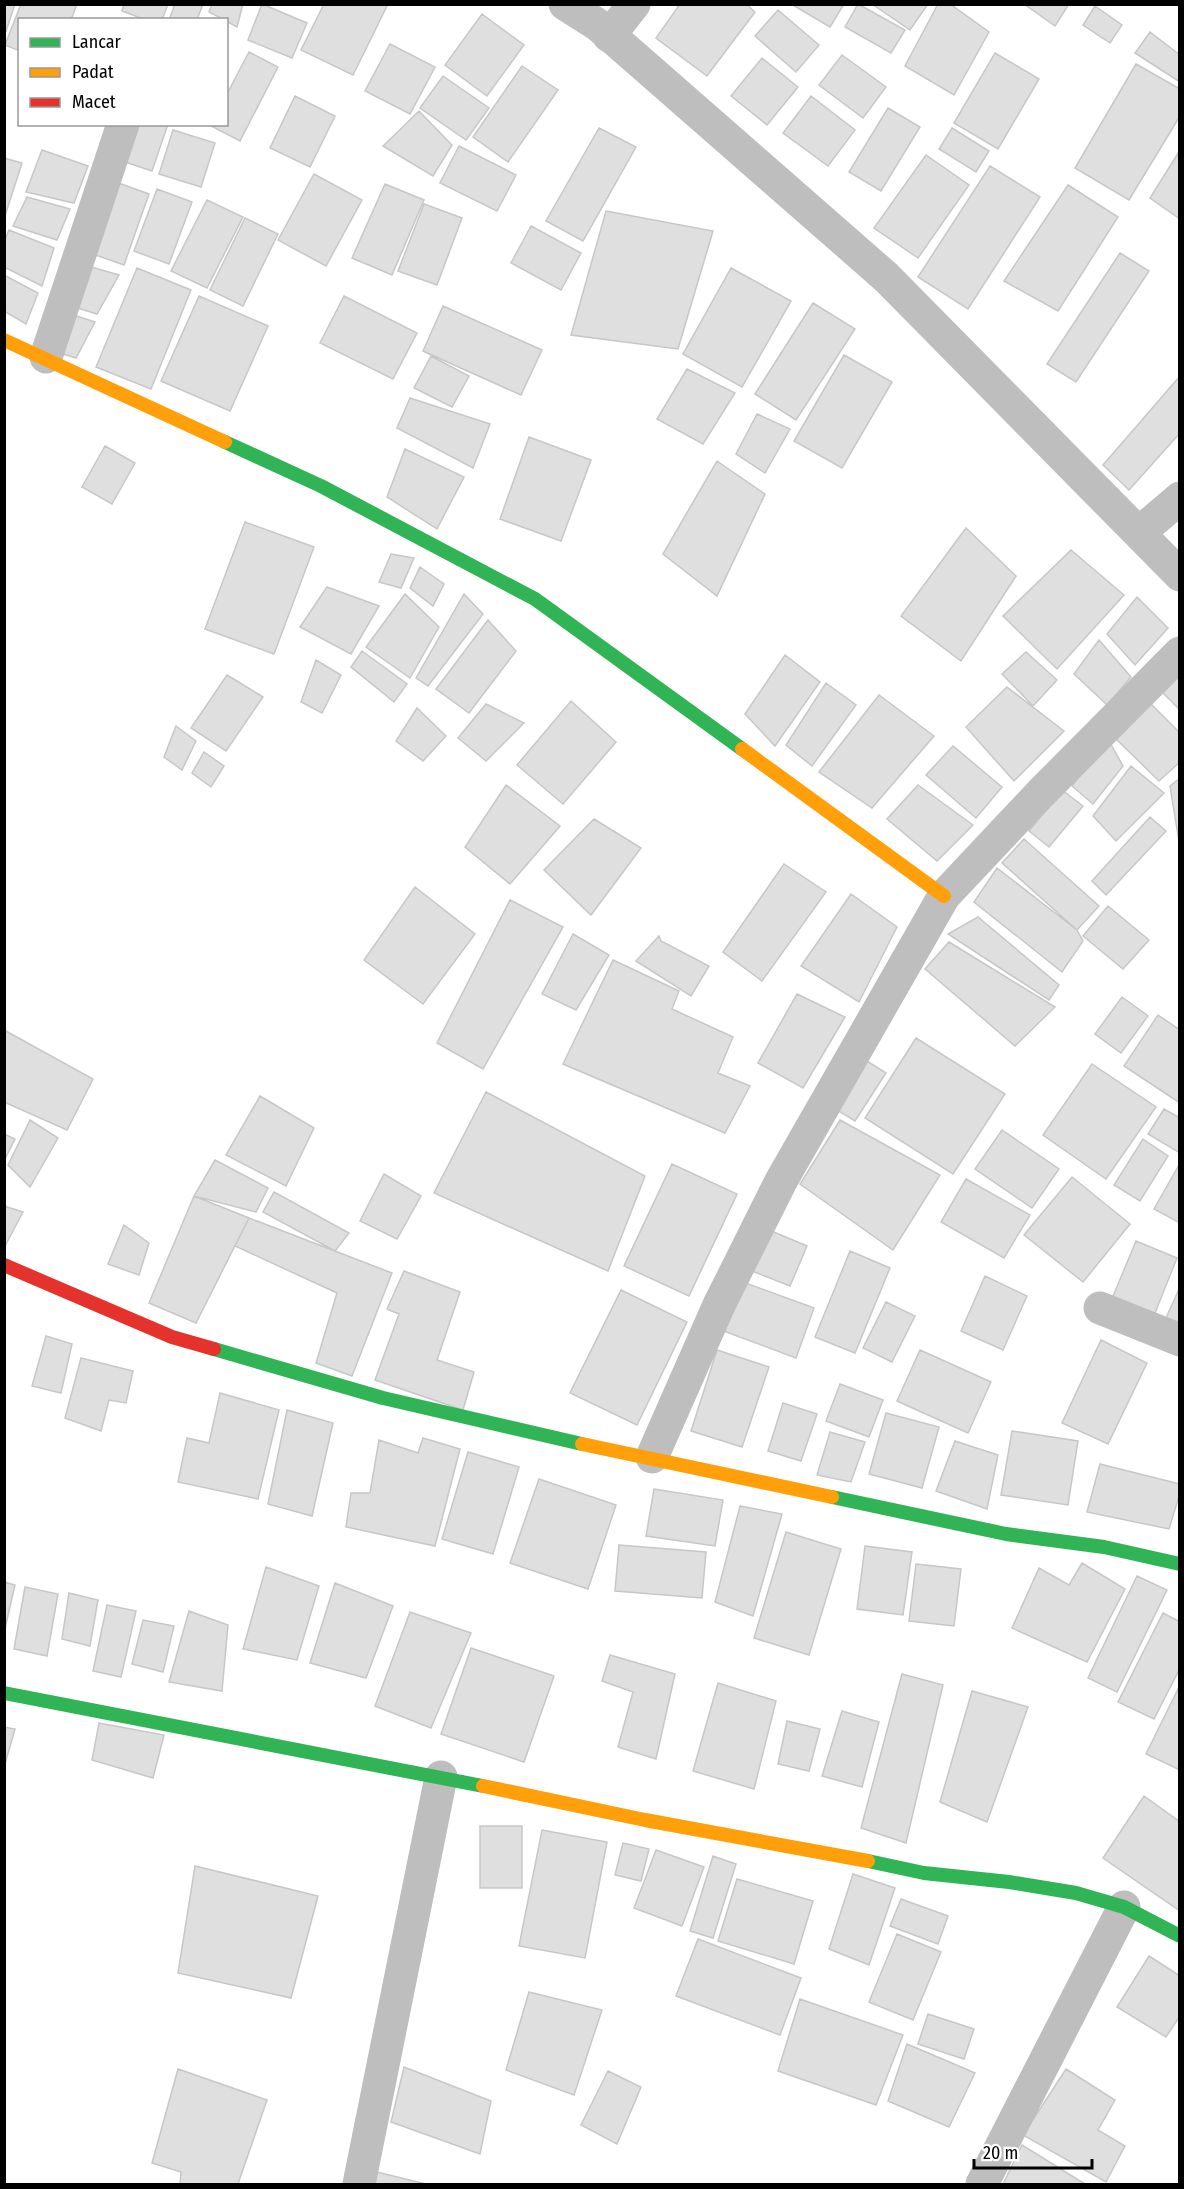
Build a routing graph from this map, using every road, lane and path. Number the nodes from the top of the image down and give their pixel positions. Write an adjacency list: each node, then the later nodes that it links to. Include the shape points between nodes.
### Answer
1 (565, 4): 3 (street)
2 (634, 4): 3 (street)
3 (609, 36): 8 (street, via 886,277)
4 (122, 126): 6 (street)
5 (4, 340): 6 (street)
6 (45, 357): 11 (street, via 321,486 535,599)
7 (1179, 498): 8 (street)
8 (1139, 533): 9 (street)
9 (1179, 575)
10 (1179, 653): 11 (street)
11 (944, 896): 15 (street, via 781,1181 719,1305)
12 (4, 1265): 15 (street, via 172,1337 383,1398)
13 (1100, 1308): 14 (street)
14 (1179, 1340)
15 (652, 1457): 16 (street, via 1006,1534 1104,1547)
16 (1179, 1564)
17 (4, 1693): 18 (street)
18 (441, 1777): 19 (street, via 924,1873 1076,1893); 21 (street)
19 (1124, 1907): 20 (street); 22 (street)
20 (1179, 1936)
21 (359, 2184)
22 (982, 2184)

